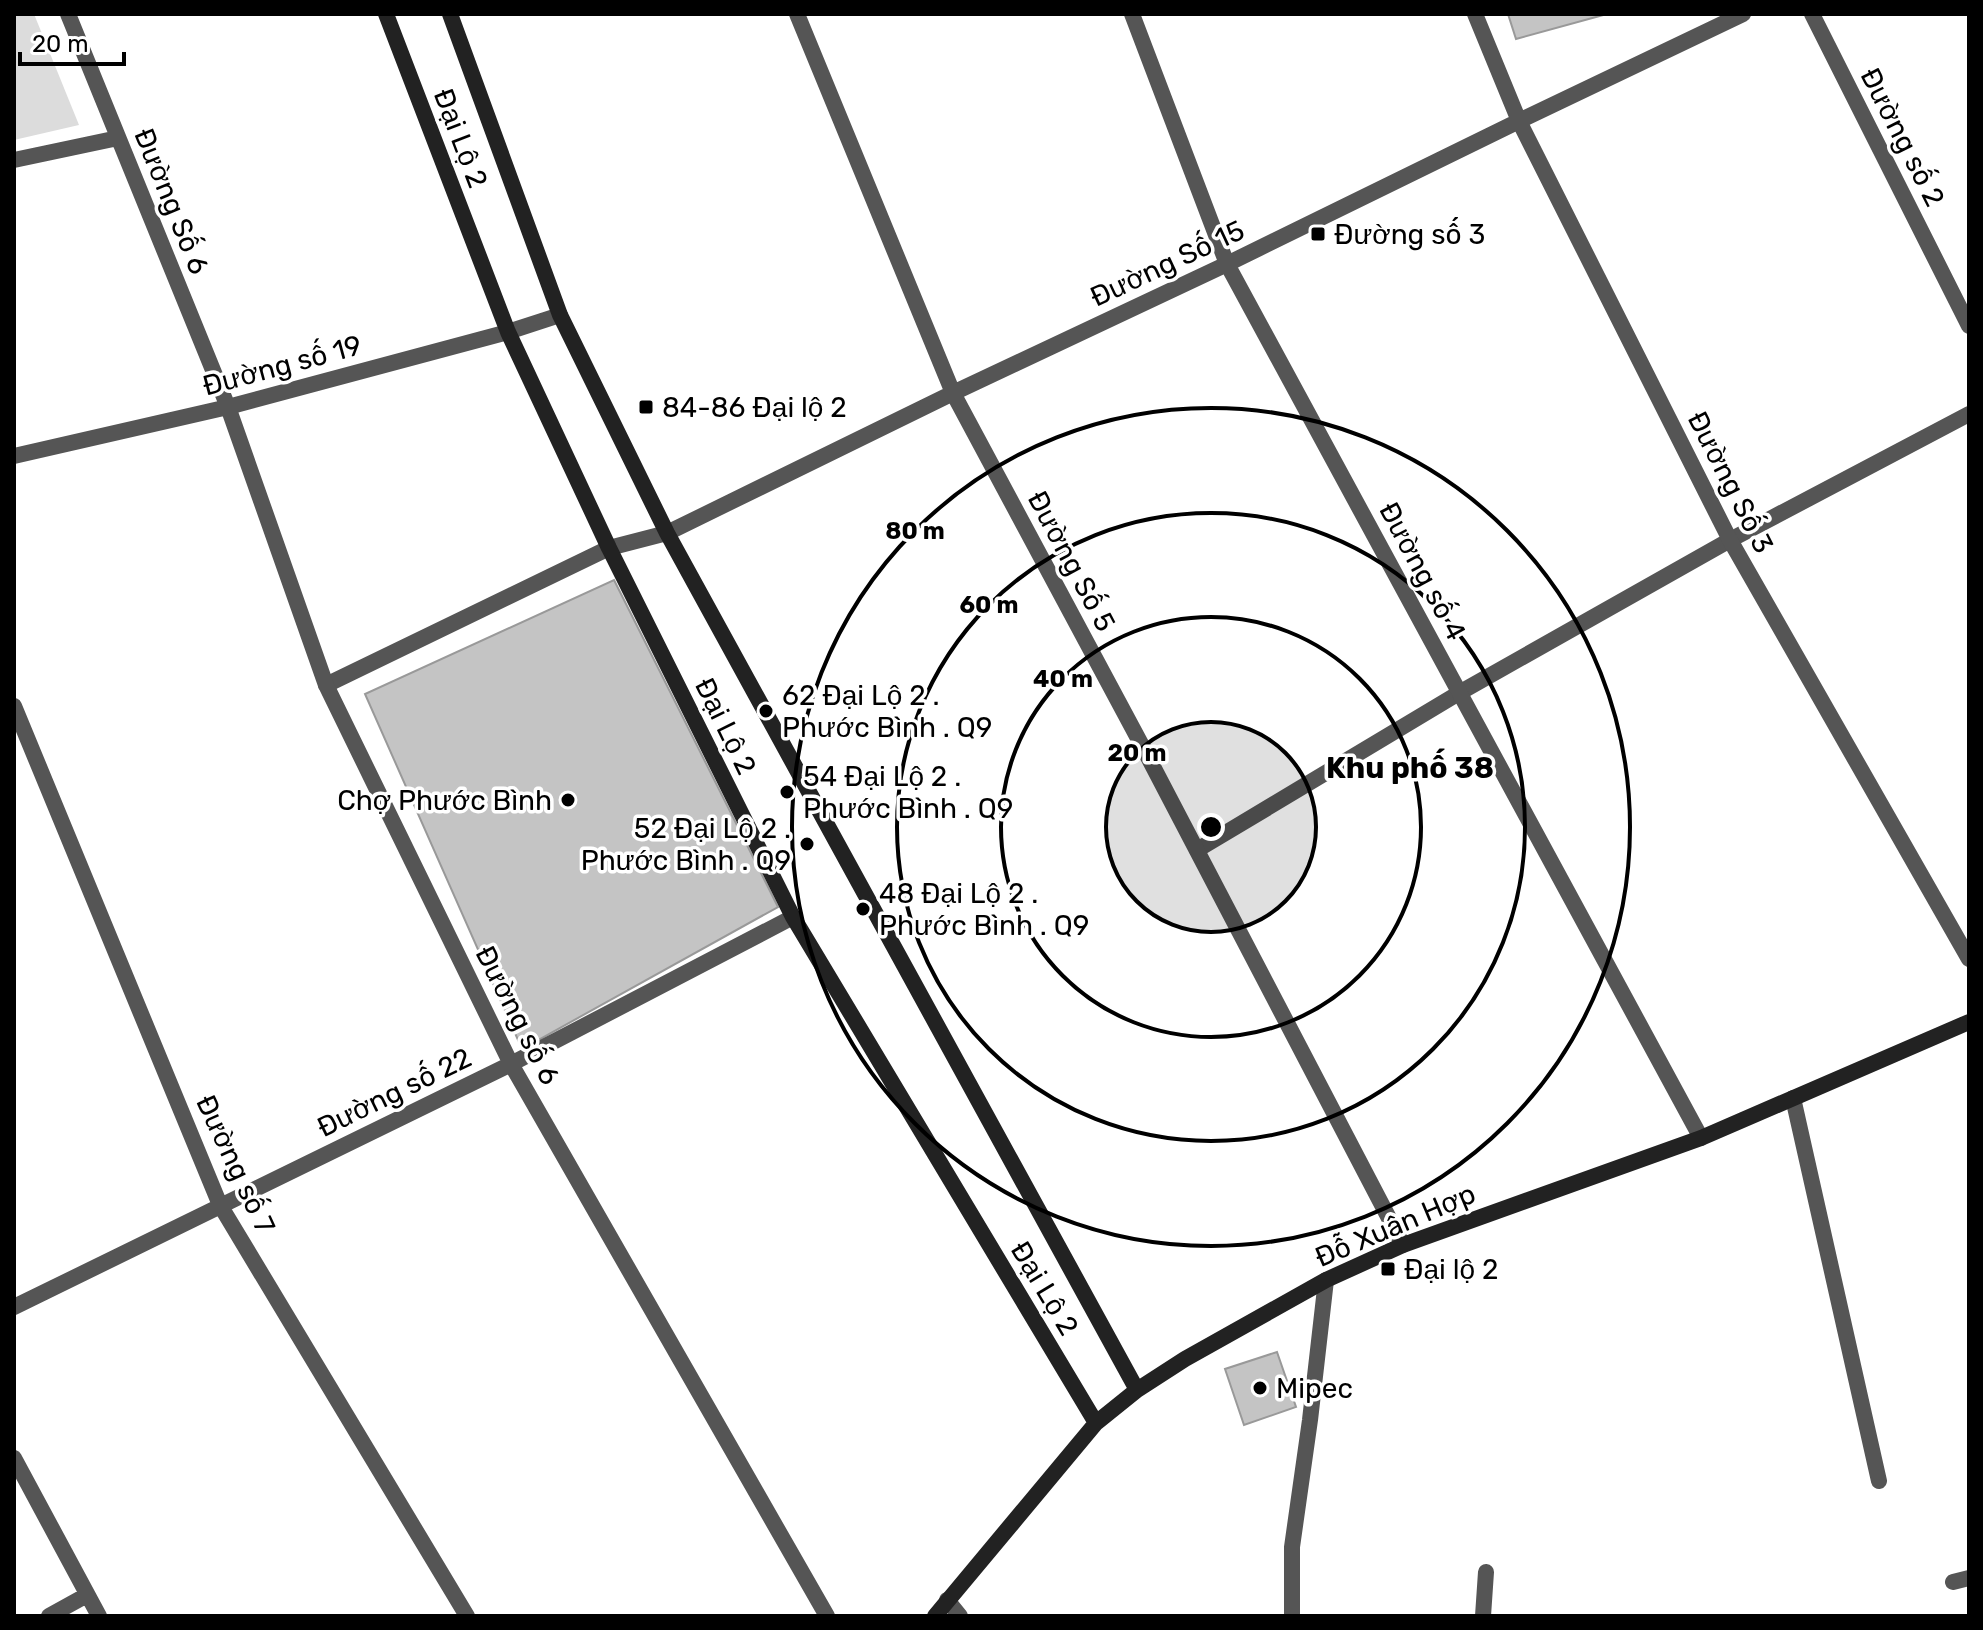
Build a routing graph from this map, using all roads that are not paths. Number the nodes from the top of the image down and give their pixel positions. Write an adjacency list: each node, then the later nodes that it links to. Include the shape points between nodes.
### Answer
1 (68, 14): 10 (street, Đường Số 6)
2 (386, 14): 15 (street, Đại Lộ 2)
3 (450, 14): 13 (street, Đại Lộ 2)
4 (797, 14): 16 (street, Đường Số 5)
5 (1132, 14): 12 (street, Đường số 4)
6 (1475, 14): 9 (street, Đường Số 3)
7 (1743, 14): 9 (street, Đường Số 15)
8 (1812, 14): 14 (street, Đường số 2)
9 (1519, 121): 12 (street, Đường Số 15); 21 (street, Đường Số 3)
10 (118, 138): 11 (street); 17 (street, Đường Số 6)
11 (14, 160)
12 (1227, 264): 16 (street, Đường Số 15); 24 (street, Đường số 4)
13 (560, 315): 15 (street, Đường số 19); 20 (street, Đại Lộ 2)
14 (1969, 326)
15 (508, 332): 17 (street, Đường số 19); 22 (street, Đại Lộ 2)
16 (953, 393): 20 (street, Đường Số 15); 26 (street, Đường Số 5)
17 (228, 407): 19 (street, Đường số 19); 23 (street, Đường số 6)
18 (1969, 414): 21 (street)
19 (14, 456)
20 (667, 533): 22 (street, Đường Số 15); 37 (street, Đại Lộ 2)
21 (1730, 540): 24 (street); 28 (street, Đường Số 3)
22 (609, 548): 23 (street, Đường Số 15); 27 (street, Đại Lộ 2)
23 (326, 685): 30 (street, Đường số 6)
24 (1459, 693): 26 (street); 32 (street, Đường số 4)
25 (14, 706): 33 (street, Đường số 7)
26 (1197, 850): 34 (street, Đường Số 5)
27 (793, 917): 30 (street, Đường số 22); 38 (street, Đại Lộ 2)
28 (1969, 959)
29 (1969, 1022): 31 (street, Đỗ Xuân Hợp)
30 (511, 1064): 33 (street, Đường số 22); 47 (street, Đường số 6)
31 (1793, 1098): 32 (street, Đỗ Xuân Hợp); 40 (street)
32 (1701, 1138): 34 (street, Đỗ Xuân Hợp)
33 (220, 1205): 36 (street, Đường số 22); 46 (street, Đường số 7)
34 (1403, 1245): 35 (street, Đỗ Xuân Hợp)
35 (1326, 1280): 37 (street, Đỗ Xuân Hợp); 50 (street, via 1292,1547)
36 (14, 1307)
37 (1137, 1390): 38 (street, Đỗ Xuân Hợp)
38 (1096, 1423): 43 (street, Đỗ Xuân Hợp)
39 (14, 1458): 42 (street)
40 (1879, 1481)
41 (1486, 1572): 51 (street)
42 (87, 1595): 44 (street); 45 (street)
43 (947, 1600): 48 (street, Đỗ Xuân Hợp); 49 (street)
44 (49, 1616)
45 (99, 1616)
46 (467, 1616)
47 (827, 1616)
48 (935, 1616)
49 (960, 1616)
50 (1292, 1616)
51 (1483, 1616)

